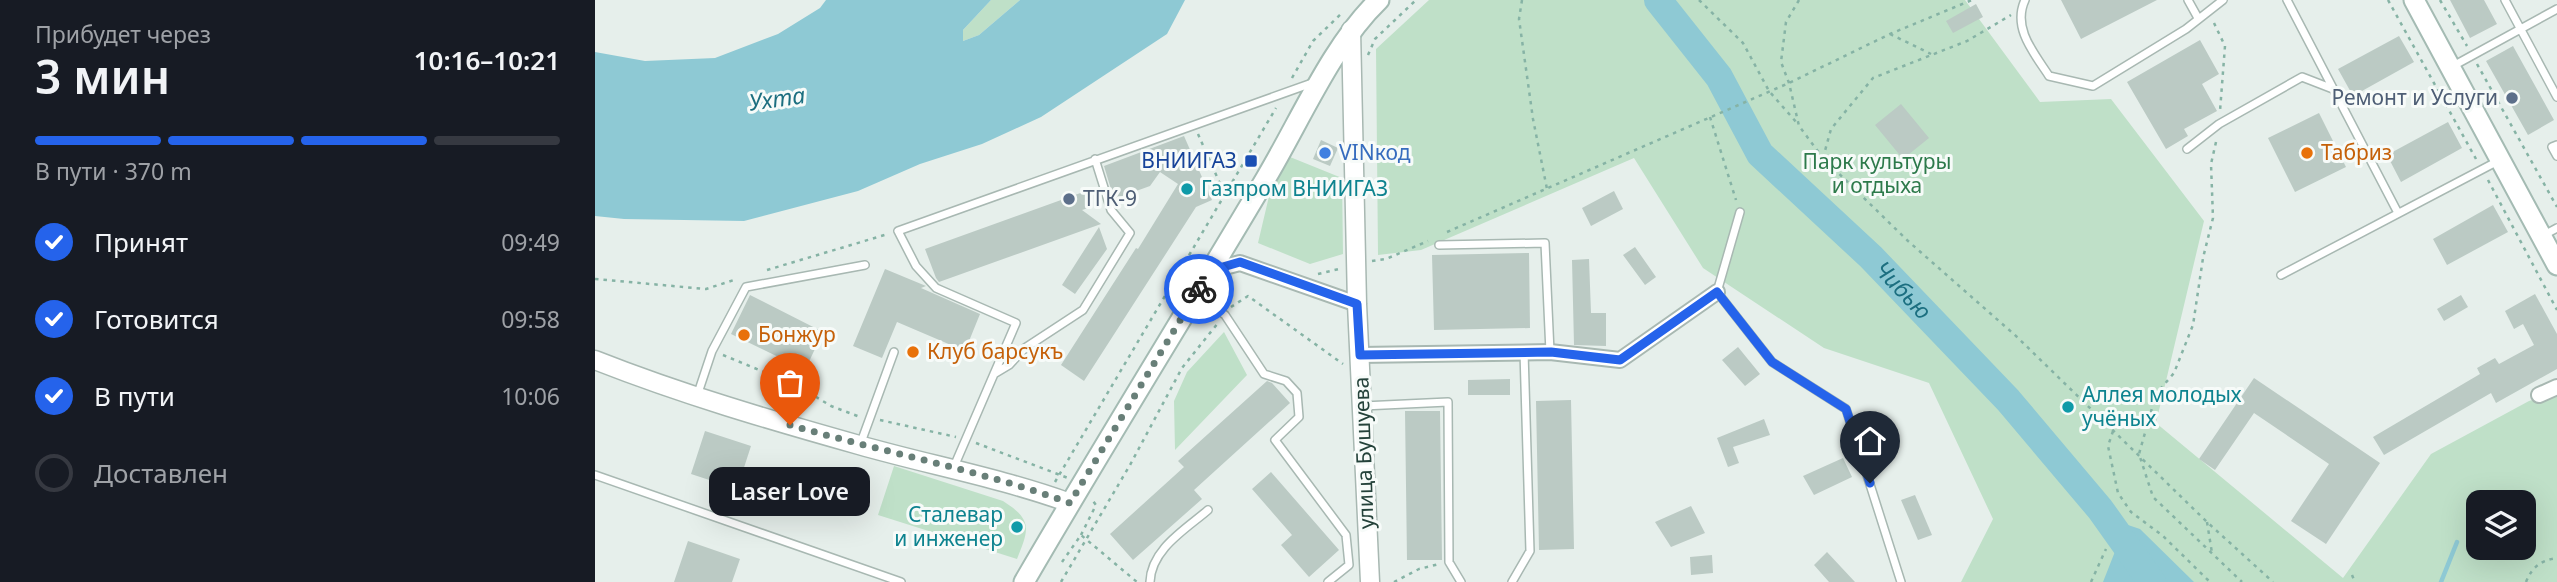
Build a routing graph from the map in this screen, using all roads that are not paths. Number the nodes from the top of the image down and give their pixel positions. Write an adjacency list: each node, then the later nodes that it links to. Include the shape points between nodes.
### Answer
1 (1379, 0): 11 (main road)
2 (2188, 0): 9 (lane)
3 (2224, 0): 9 (lane)
4 (2287, 0): 14 (lane)
5 (2414, 0): 12 (main road)
6 (2505, 0): 10 (lane)
7 (2024, 3): 9 (lane, via 2022,35 2049,76 2093,86)
8 (2557, 9): 10 (lane)
9 (2198, 19)
10 (2520, 29): 12 (lane); 15 (lane)
11 (1351, 30): 13 (main road); 31 (street, улица Бушуева)
12 (2450, 67): 20 (main road)
13 (1322, 79): 19 (lane); 27 (main road)
14 (2333, 89): 17 (lane, via 2302,77 2220,124); 22 (lane)
15 (2557, 97)
16 (2557, 145): 18 (lane, via 2552,147)
17 (2187, 149)
18 (2557, 156)
19 (1095, 159): 37 (lane, via 1111,210 1130,233 1083,310); 37 (lane, via 898,231 916,267 936,288 1016,323)
20 (2500, 160): 22 (lane); 23 (main road)
21 (1740, 212): 29 (lane)
22 (2398, 213): 28 (lane)
23 (2549, 232): 26 (main road)
24 (1439, 246): 34 (lane, via 1545,243)
25 (865, 265): 40 (lane, via 746,287 712,351)
26 (2557, 265)
27 (1209, 271): 30 (main road); 31 (street, via 1240,262)
28 (2281, 275)
29 (1717, 292): 34 (street, via 1620,360); 54 (lane, via 1772,362 1846,409)
30 (1196, 294): 45 (main road); 50 (lane, via 1225,315 1264,374 1286,381 1297,393 1299,417 1276,440 1346,535 1349,565)
31 (1357, 304): 35 (street, улица Бушуева)
32 (894, 352): 42 (lane)
33 (1524, 352): 34 (street); 35 (street); 53 (lane, via 1531,551)
34 (1551, 352)
35 (1360, 355): 41 (street, улица Бушуева)
36 (595, 359): 40 (street)
37 (993, 375): 43 (lane)
38 (2557, 387): 39 (street)
39 (2539, 394)
40 (697, 397): 42 (street)
41 (1362, 406): 51 (street, улица Бушуева); 52 (lane, via 1448,402 1449,562)
42 (860, 445): 43 (street)
43 (953, 469): 45 (street, via 1048,495)
44 (595, 475): 47 (lane)
45 (1074, 495): 48 (main road)
46 (1208, 510): 49 (lane, via 1161,550)
47 (901, 582)
48 (1024, 582)
49 (1150, 582)
50 (1328, 582)
51 (1370, 582)
52 (1461, 582)
53 (1512, 582)
54 (1901, 582)

